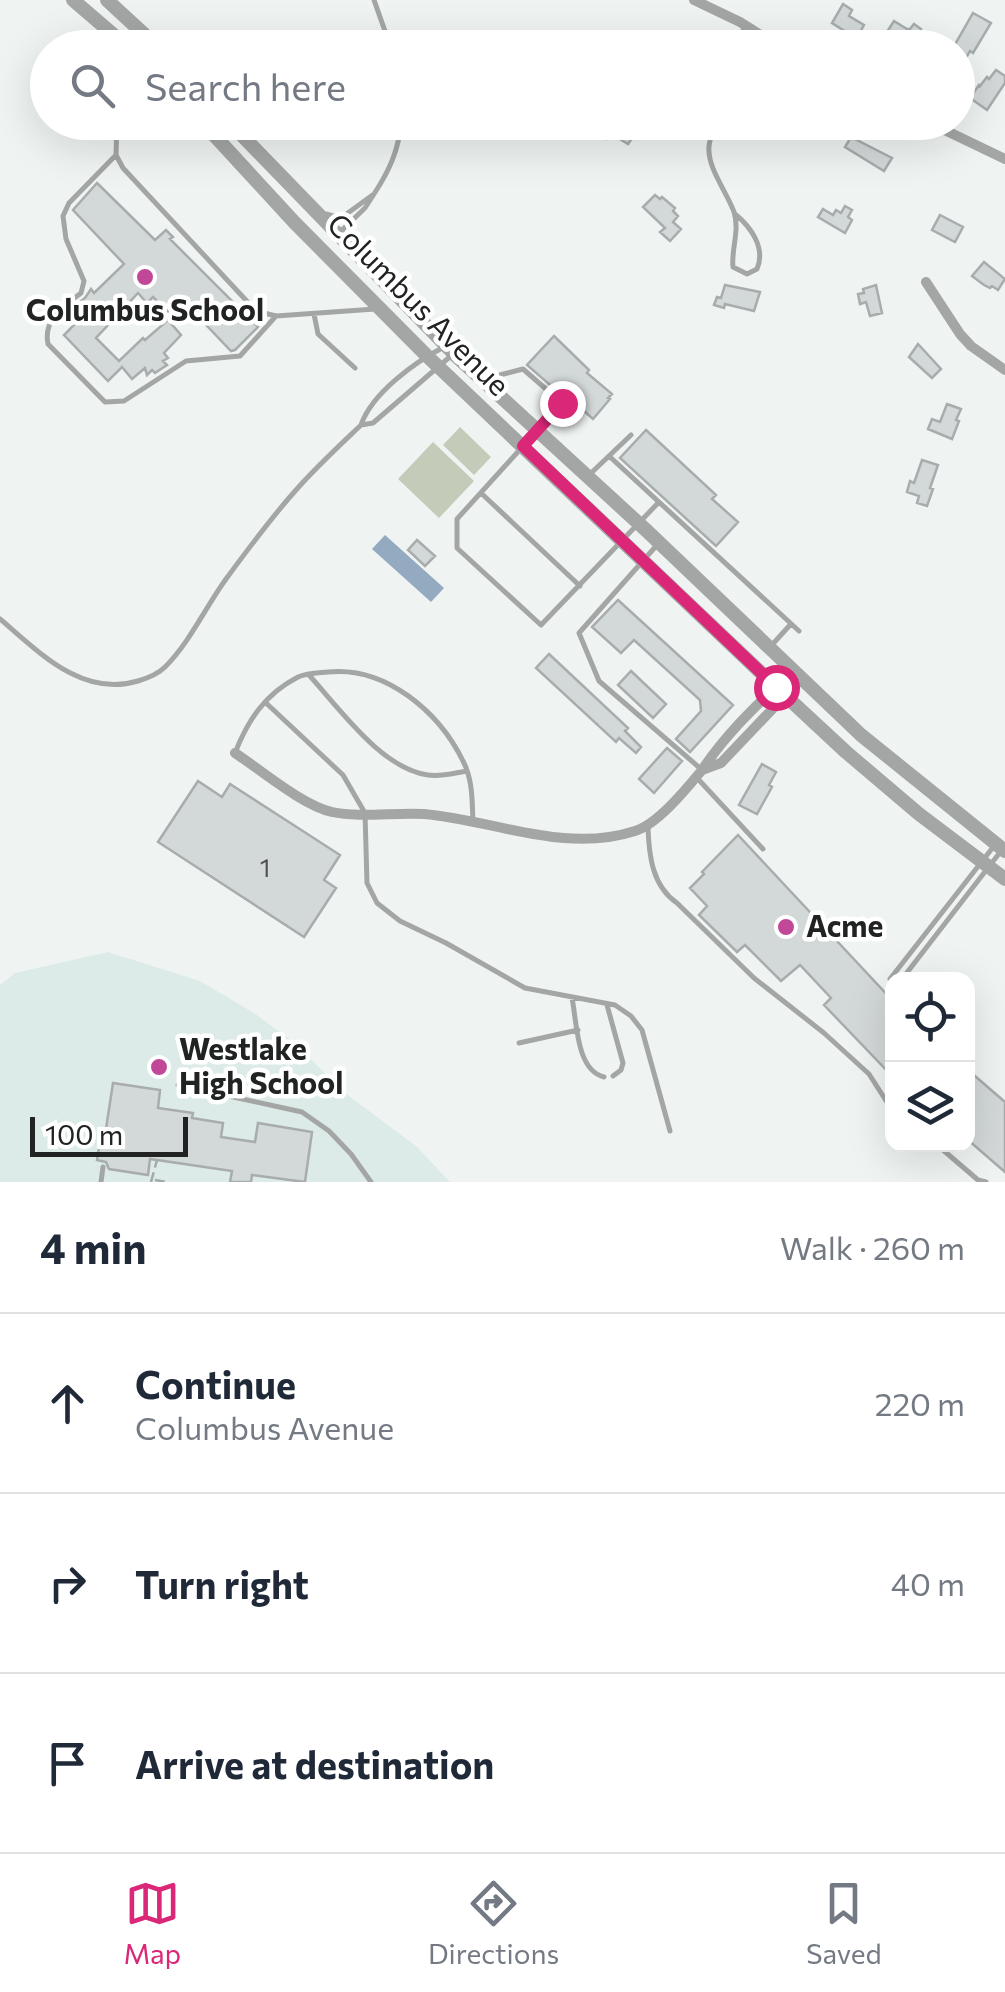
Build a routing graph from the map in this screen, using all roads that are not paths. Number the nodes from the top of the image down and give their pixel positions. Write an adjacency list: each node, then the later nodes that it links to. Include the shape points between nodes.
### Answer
1 (73, 0): 6 (street)
2 (107, 0): 7 (street)
3 (374, 0): 8 (lane)
4 (694, 0): 5 (street)
5 (745, 25): 9 (lane); 10 (street)
6 (106, 30)
7 (140, 30)
8 (384, 30)
9 (743, 30)
10 (753, 30)
11 (116, 140): 17 (lane)
12 (219, 140): 25 (street, Columbus Avenue)
13 (245, 140): 20 (street, Columbus Avenue)
14 (399, 140): 19 (lane)
15 (710, 140): 21 (lane, via 708,149)
16 (965, 140): 18 (street)
17 (116, 156): 28 (lane, via 256,310); 28 (lane, via 63,216 84,281 45,332 48,344 105,402 124,400 186,361 240,356)
18 (1005, 159)
19 (374, 194): 20 (lane, via 341,218); 22 (lane)
20 (308, 205): 22 (street, Columbus Avenue)
21 (735, 214): 21 (lane, via 733,268 747,274 761,260 752,232)
22 (337, 234): 23 (street, Columbus Avenue)
23 (372, 271): 25 (street); 29 (street, Columbus Avenue)
24 (926, 282): 32 (street, via 960,334)
25 (356, 284): 26 (street, Columbus Avenue)
26 (380, 309): 27 (lane); 30 (street, Columbus Avenue)
27 (314, 314): 28 (lane); 31 (lane, via 318,334)
28 (276, 316)
29 (450, 350): 30 (lane); 30 (lane); 33 (street, Columbus Avenue)
30 (433, 361): 34 (lane, via 372,424); 34 (lane, via 382,393); 37 (street, Columbus Avenue)
31 (355, 368)
32 (1005, 370)
33 (482, 380): 35 (street, Columbus Avenue); 35 (lane, via 523,369 562,403)
34 (361, 425): 47 (lane, via 298,488 176,654 149,678 127,684 79,678)
35 (537, 431): 37 (lane); 39 (street, Columbus Avenue)
36 (630, 434): 38 (lane)
37 (523, 446): 40 (lane); 43 (street, Columbus Avenue)
38 (609, 456): 39 (lane); 41 (lane)
39 (587, 477): 42 (street, Columbus Avenue)
40 (481, 493): 46 (lane); 46 (lane, via 457,520 457,548 541,626)
41 (660, 502): 42 (lane); 48 (lane)
42 (639, 524): 43 (lane); 44 (street, Columbus Avenue)
43 (622, 540): 45 (street, Columbus Avenue); 46 (lane)
44 (659, 543): 45 (lane); 50 (street, Columbus Avenue)
45 (644, 560): 53 (street, Columbus Avenue); 57 (lane, via 579,632 598,680)
46 (580, 586)
47 (0, 619)
48 (791, 624): 49 (lane); 50 (lane)
49 (799, 632)
50 (769, 649): 52 (street, Columbus Avenue)
51 (308, 674): 54 (lane); 56 (lane, via 404,768 442,776); 56 (lane, via 370,675 409,695 438,723)
52 (796, 675): 53 (street); 62 (street, Columbus Avenue)
53 (781, 691): 57 (street); 63 (street, Columbus Avenue)
54 (265, 702): 55 (lane); 58 (lane, via 343,774)
55 (234, 753): 58 (street, via 310,804)
56 (467, 771): 59 (lane)
57 (699, 773): 60 (street); 61 (lane)
58 (364, 813): 59 (street); 67 (lane, via 367,883 377,903 525,988)
59 (472, 822): 60 (street, via 563,838)
60 (648, 825): 74 (lane, via 650,864 667,896 869,1074)
61 (763, 848)
62 (1001, 848): 63 (lane)
63 (985, 864): 64 (street, Columbus Avenue); 65 (lane); 66 (lane)
64 (1005, 879)
65 (896, 972)
66 (908, 972)
67 (572, 998): 68 (lane); 69 (lane)
68 (607, 1004): 71 (lane, via 623,1063); 75 (lane, via 642,1030)
69 (578, 1030): 70 (lane); 72 (lane, via 590,1070)
70 (520, 1044)
71 (613, 1076)
72 (604, 1077)
73 (178, 1085): 79 (lane, via 302,1112 329,1131)
74 (885, 1099)
75 (670, 1131)
76 (945, 1152): 80 (lane)
77 (103, 1168): 78 (lane)
78 (100, 1182)
79 (371, 1182)
80 (986, 1182)

